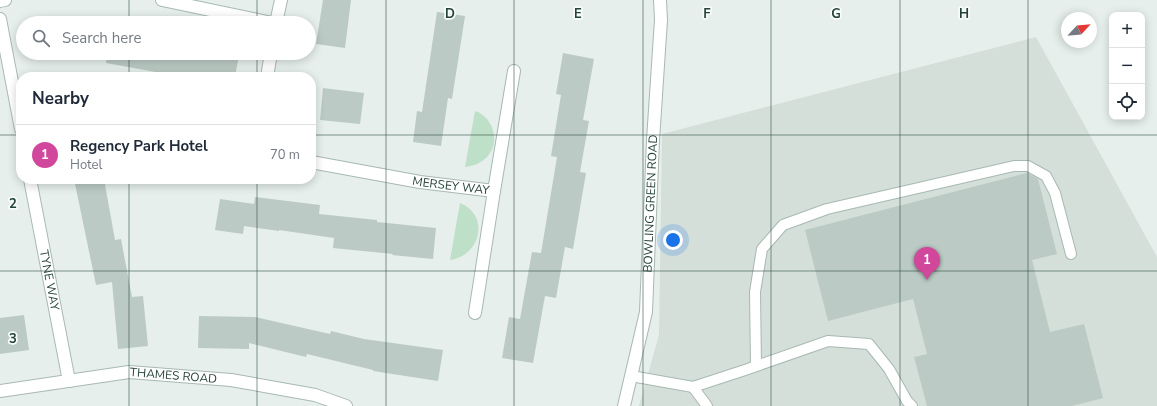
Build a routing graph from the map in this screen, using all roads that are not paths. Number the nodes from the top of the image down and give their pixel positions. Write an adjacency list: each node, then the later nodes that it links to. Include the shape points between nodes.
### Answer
1 (5, 0): 5 (street)
2 (162, 0): 6 (street)
3 (281, 0): 7 (street)
4 (660, 0): 19 (street, BOWLING GREEN ROAD, via 646,312)
5 (0, 1)
6 (239, 16)
7 (278, 16)
8 (0, 19): 12 (street)
9 (270, 60): 11 (street)
10 (514, 71): 15 (street)
11 (268, 72)
12 (16, 103)
13 (316, 163): 15 (street, MERSEY WAY, via 420,182)
14 (31, 184): 20 (street, TYNE WAY)
15 (494, 192): 17 (street, MERSEY WAY)
16 (1071, 254): 18 (lane, via 1055,193 1046,176 1028,166 1014,166 817,212 783,225 762,249 755,292)
17 (475, 313)
18 (756, 366): 21 (lane); 26 (lane, via 828,341 868,344 889,369)
19 (631, 376): 21 (lane); 24 (street, BOWLING GREEN ROAD)
20 (69, 381): 22 (street, THAMES ROAD); 23 (street, THAMES ROAD, via 129,372 223,380 315,395)
21 (693, 387): 25 (lane)
22 (0, 391)
23 (346, 406)
24 (624, 406)
25 (707, 406)
26 (912, 406)

